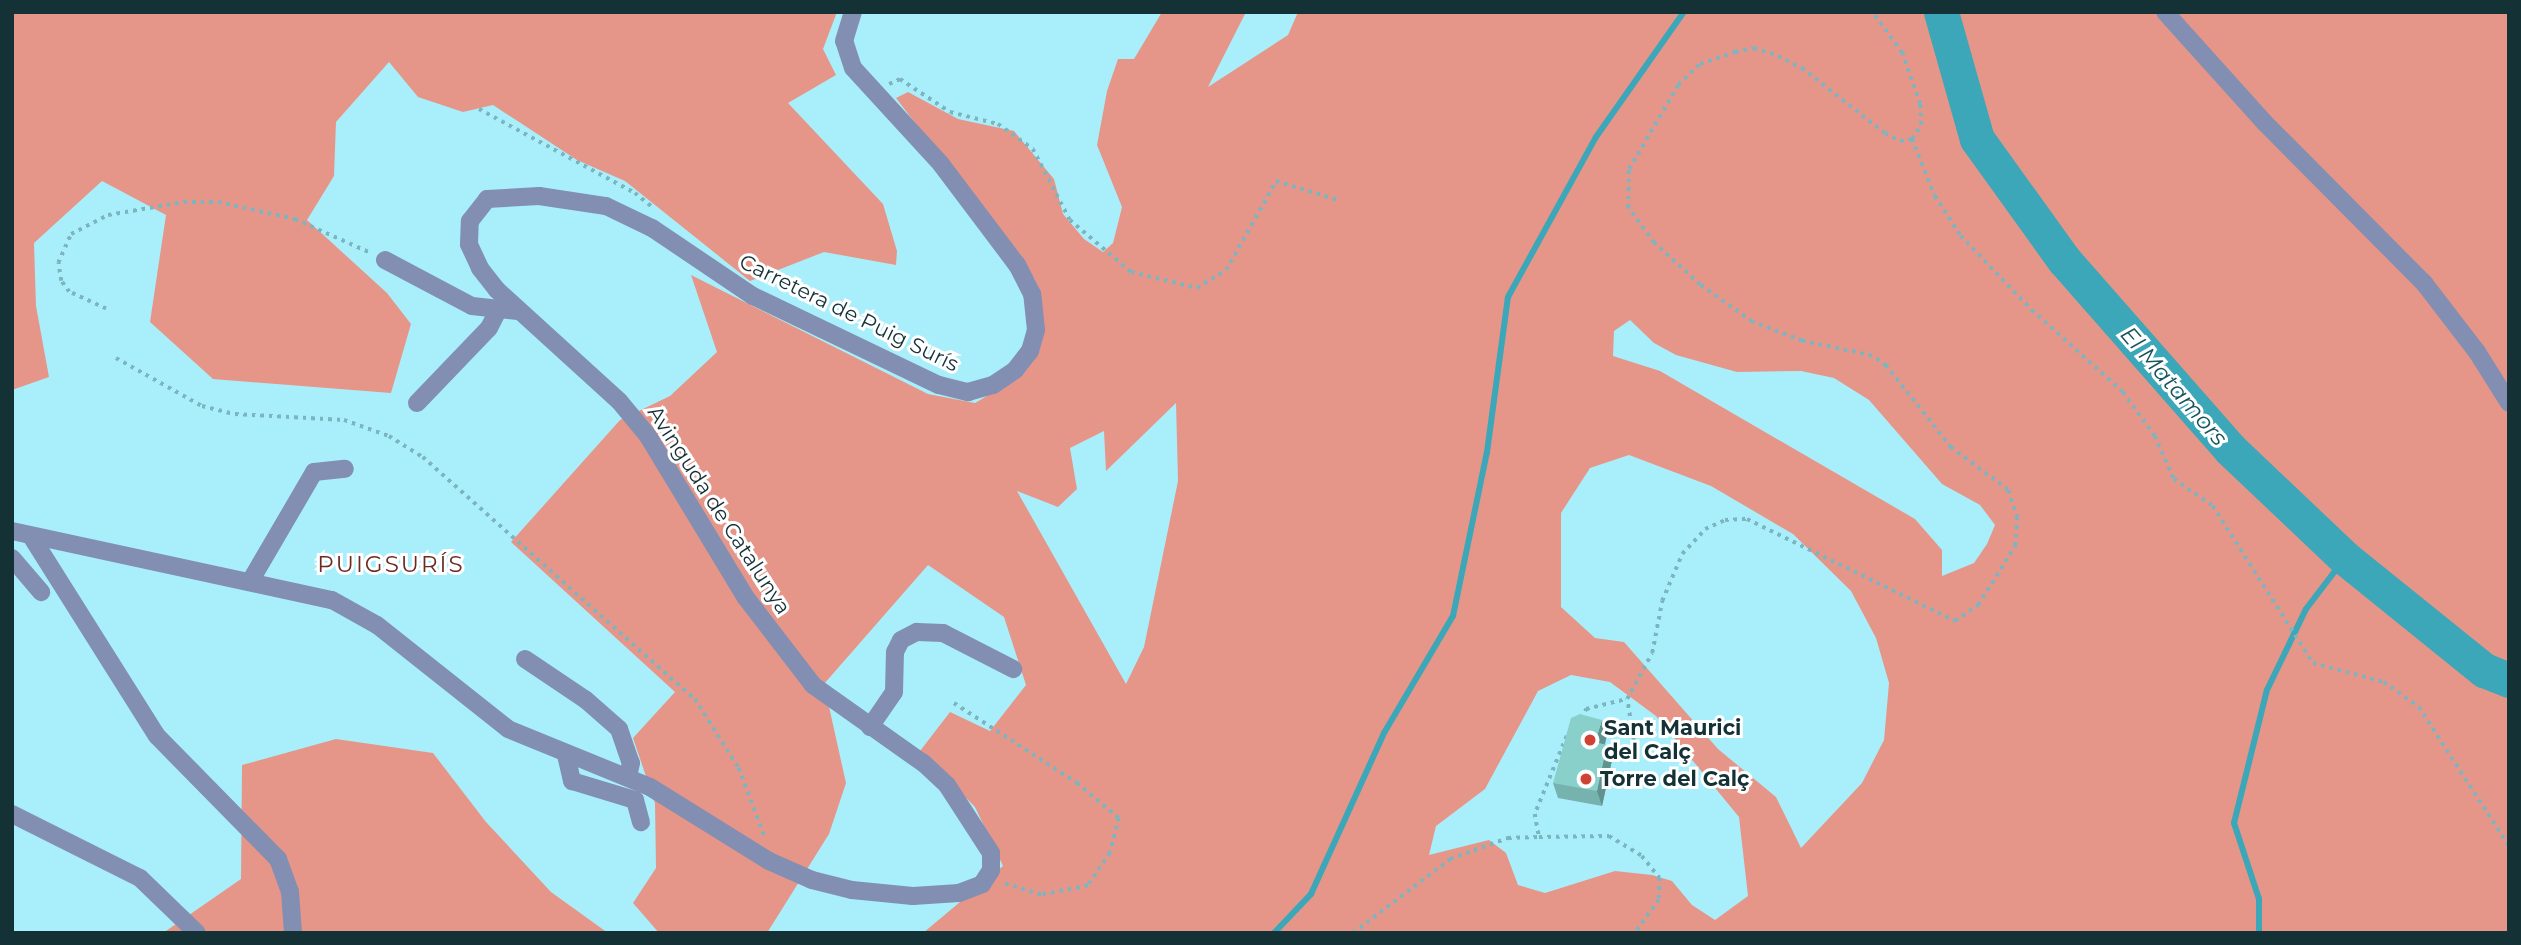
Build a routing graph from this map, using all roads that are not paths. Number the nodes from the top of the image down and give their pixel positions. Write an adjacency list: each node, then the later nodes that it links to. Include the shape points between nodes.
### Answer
1 (853, 12): 3 (street, Carretera de Puig Surís, via 845,31 845,50 853,68 974,206 1032,294 1037,318 1030,351 1015,370 981,390 939,384 790,315 722,278 619,210 564,199)
2 (2165, 12): 8 (street, via 2265,123 2424,284 2477,352)
3 (500, 196): 6 (street, Avinguda de Catalunya, via 480,204 470,221 469,243 480,268)
4 (385, 260): 5 (street, via 450,296)
5 (498, 310): 6 (street); 7 (street, via 489,328)
6 (518, 311): 17 (street, Avinguda de Catalunya, via 632,416 765,624 813,685)
7 (417, 403)
8 (2509, 403)
9 (345, 469): 13 (street, via 314,471)
10 (12, 531): 11 (street)
11 (31, 536): 13 (street); 23 (street, via 157,736 278,859 290,892)
12 (12, 558): 14 (street)
13 (251, 580): 18 (street, via 315,593 363,615 489,717)
14 (41, 592)
15 (525, 659): 19 (street, via 586,700 619,729 631,763)
16 (1013, 669): 17 (street, via 943,633 917,632 901,640 895,652 894,692)
17 (870, 727): 19 (street, Avinguda de Catalunya, via 923,763 947,786 991,853 987,878 972,890 884,894 833,886 769,861)
18 (566, 755): 19 (street); 21 (street, via 572,781 635,800)
19 (628, 777)
20 (12, 814): 22 (street, via 141,878)
21 (641, 822)
22 (197, 933)
23 (293, 933)

